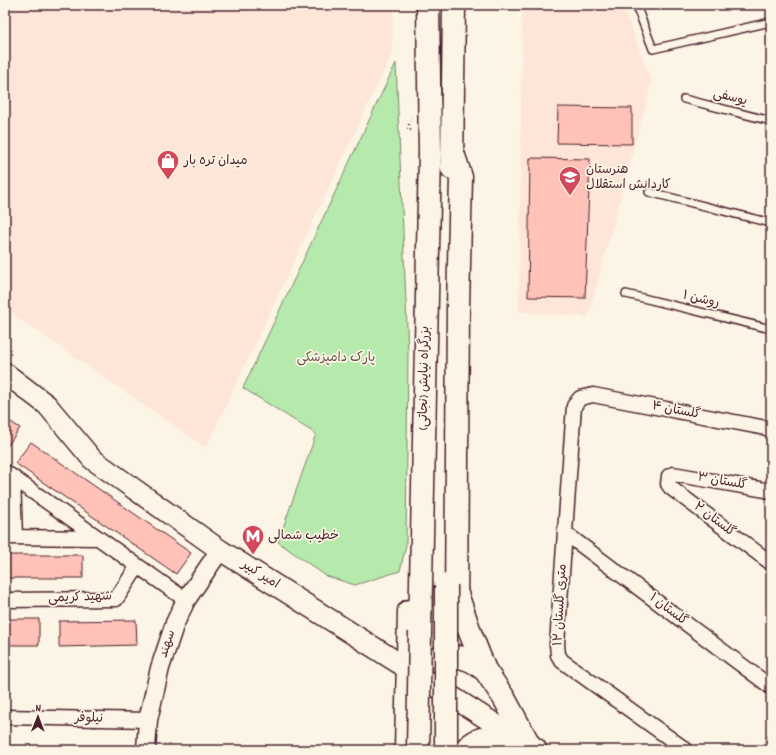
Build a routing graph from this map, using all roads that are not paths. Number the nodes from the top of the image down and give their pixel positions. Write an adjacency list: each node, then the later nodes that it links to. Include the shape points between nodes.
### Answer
1 (428, 5): 7 (main road, بزرگراه نیایش (نجاتی))
2 (454, 5): 8 (main road, بزرگراه نیایش (نجاتی))
3 (636, 5): 4 (lane, via 653,49)
4 (771, 22)
5 (684, 99): 6 (lane, یوسفی)
6 (771, 121)
7 (430, 153): 29 (main road, via 415,176); 38 (main road, بزرگراه نیایش (نجاتی), bridge)
8 (453, 153): 25 (main road, via 461,177); 39 (main road, بزرگراه نیایش (نجاتی), bridge)
9 (649, 192): 10 (lane)
10 (771, 223)
11 (626, 294): 12 (lane, روشن ۱)
12 (771, 329)
13 (5, 373): 22 (main road, امیر کبیر, via 47,405 92,459)
14 (580, 398): 15 (street, گلستان ۴, via 593,395); 19 (street, ۱۲ متری گلستان, via 574,406)
15 (771, 429)
16 (9, 474): 20 (street); 21 (street)
17 (673, 474): 18 (street, گلستان ۳); 23 (street, گلستان ۲, via 667,480 671,488)
18 (771, 491)
19 (565, 533): 31 (street, گلستان ۱); 42 (street, ۱۲ متری گلستان, via 558,655 562,661)
20 (10, 537): 21 (street)
21 (98, 538): 24 (street)
22 (220, 550): 27 (street, سهند); 29 (main road, امیر کبیر)
23 (771, 562)
24 (138, 566): 26 (street, شهید کریمی, via 116,599); 27 (street)
25 (456, 591): 28 (main road); 30 (main road)
26 (5, 600)
27 (186, 600): 34 (street, سهند, via 163,660)
28 (456, 657): 29 (main road, via 438,658); 30 (main road, via 469,660); 32 (main road)
29 (408, 668): 32 (main road, امیر کبیر); 37 (main road)
30 (485, 670): 35 (main road)
31 (771, 687)
32 (455, 698): 35 (main road, امیر کبیر); 40 (main road)
33 (5, 717): 34 (street, نیلوفر)
34 (148, 720): 36 (street, سهند)
35 (533, 748): 41 (main road, via 497,736 477,741)
36 (146, 750)
37 (406, 750)
38 (418, 750)
39 (446, 750)
40 (456, 750)
41 (465, 750)
42 (686, 750)

